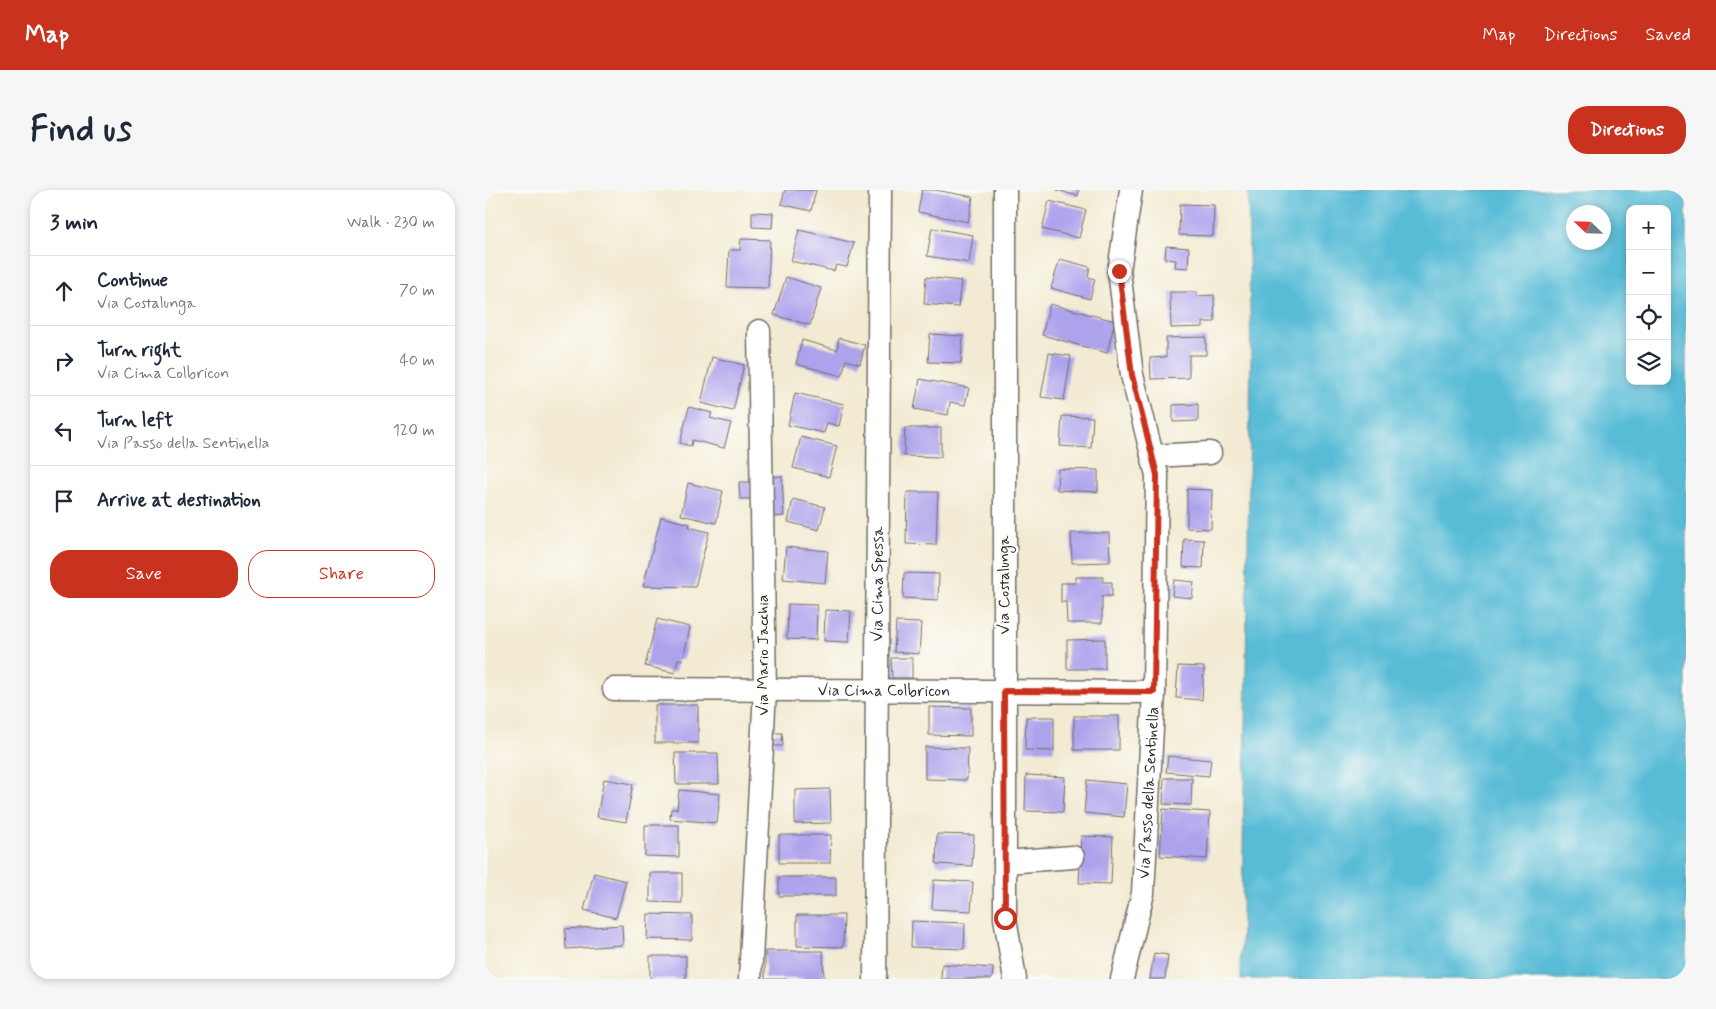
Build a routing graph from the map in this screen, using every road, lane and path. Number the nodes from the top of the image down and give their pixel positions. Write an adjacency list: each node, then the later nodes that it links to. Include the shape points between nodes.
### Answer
1 (879, 190): 9 (street, Via Cima Spessa)
2 (1005, 190): 10 (street, Via Costalunga)
3 (1131, 190): 6 (street, Via Passo della Sentinella, via 1119,271 1132,375)
4 (759, 331): 8 (street, Via Mario Jacchia)
5 (1210, 453): 6 (street)
6 (1152, 456): 11 (street, Via Passo della Sentinella, via 1157,475)
7 (614, 689): 8 (street, Via Cima Colbricon)
8 (765, 690): 9 (street, Via Cima Colbricon); 14 (street, Via Mario Jacchia)
9 (876, 690): 10 (street, Via Cima Colbricon); 15 (street, Via Cima Spessa)
10 (1004, 691): 11 (street, Via Cima Colbricon); 13 (street, Via Costalunga)
11 (1154, 692): 17 (street, Via Passo della Sentinella, via 1143,893)
12 (1073, 856): 13 (street)
13 (1005, 862): 16 (street, Via Costalunga, via 1005,918)
14 (750, 979)
15 (875, 979)
16 (1015, 979)
17 (1122, 979)

